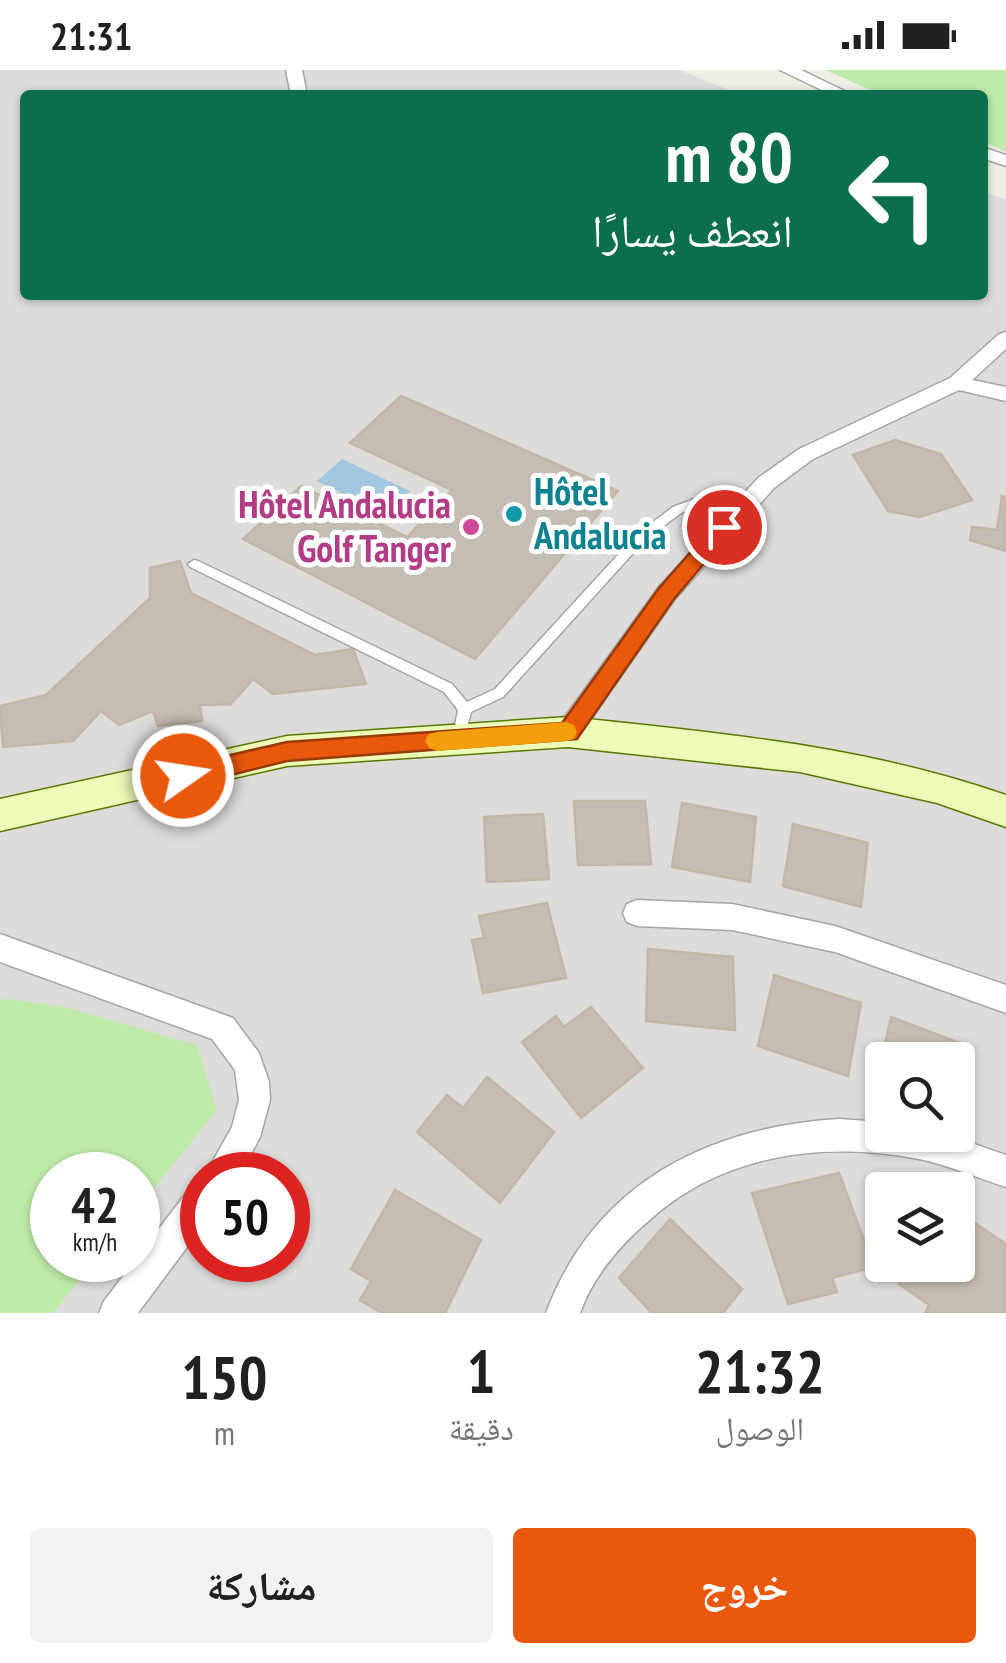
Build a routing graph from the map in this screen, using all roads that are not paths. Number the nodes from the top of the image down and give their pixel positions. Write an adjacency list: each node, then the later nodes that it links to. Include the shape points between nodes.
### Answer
1 (788, 70): 2 (street)
2 (833, 90)
3 (1006, 340): 4 (street)
4 (957, 383): 5 (street); 6 (street, via 806,454)
5 (1006, 394)
6 (740, 509): 8 (lane, via 702,500 640,538 500,693); 9 (street, via 667,594)
7 (194, 564): 8 (lane, via 448,688)
8 (462, 724): 9 (main road); 11 (main road, via 287,752)
9 (568, 732): 10 (main road, via 800,756 938,787)
10 (1006, 811)
11 (0, 815)
12 (637, 913): 14 (street, via 732,917 835,939)
13 (0, 948): 15 (street, via 222,1028 254,1072 255,1102)
14 (1006, 999)
15 (235, 1152)
16 (1006, 1171): 19 (street, via 919,1143 839,1135 766,1140 710,1160 648,1196 604,1240 571,1288)
17 (180, 1229): 18 (street)
18 (116, 1313)
19 (563, 1313)

